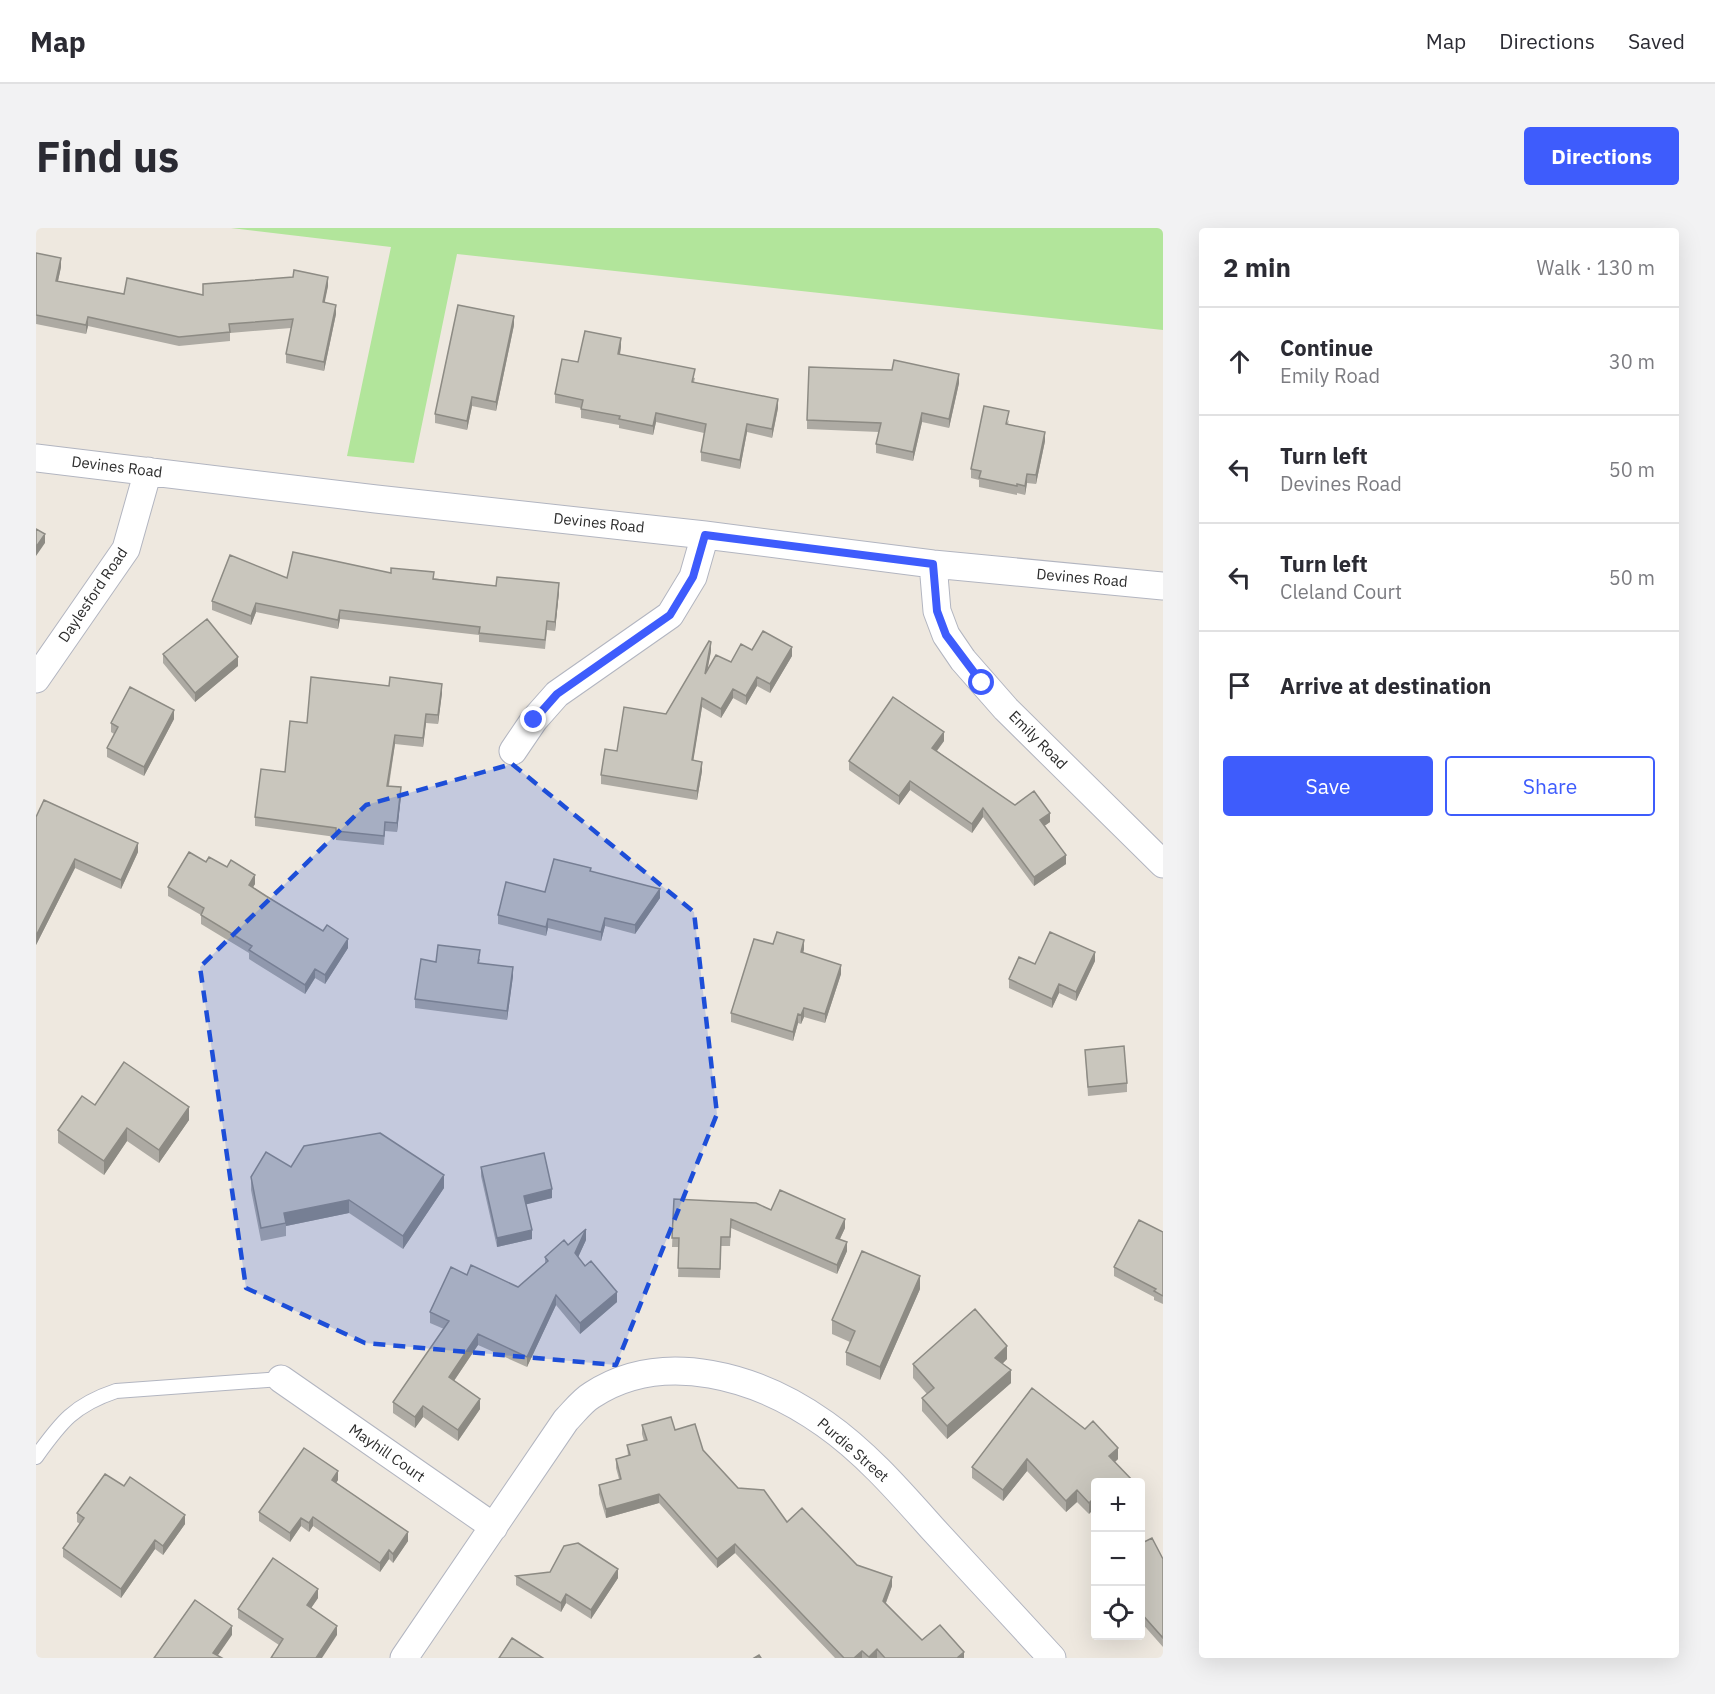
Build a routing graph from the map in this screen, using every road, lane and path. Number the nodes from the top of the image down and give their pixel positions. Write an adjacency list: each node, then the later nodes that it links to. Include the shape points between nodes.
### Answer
1 (36, 458): 2 (street, Devines Road)
2 (148, 471): 3 (street, Devines Road); 6 (street, Daylesford Road, via 126,549)
3 (705, 535): 4 (street, Devines Road); 7 (street, via 693,577 670,615 557,694)
4 (933, 564): 5 (street, Devines Road); 8 (street, Emily Road, via 937,611 946,635 963,660 1006,709)
5 (1163, 586)
6 (36, 679)
7 (513, 750)
8 (1163, 864)
9 (281, 1379): 10 (lane, via 116,1391 97,1397 60,1424); 11 (street, Mayhill Court)
10 (36, 1457)
11 (494, 1527): 12 (street, Purdie Street); 13 (street, Purdie Street, via 566,1420 590,1396 619,1380 649,1372 683,1370 716,1375 789,1401 825,1424 894,1486)
12 (404, 1658)
13 (1052, 1658)

